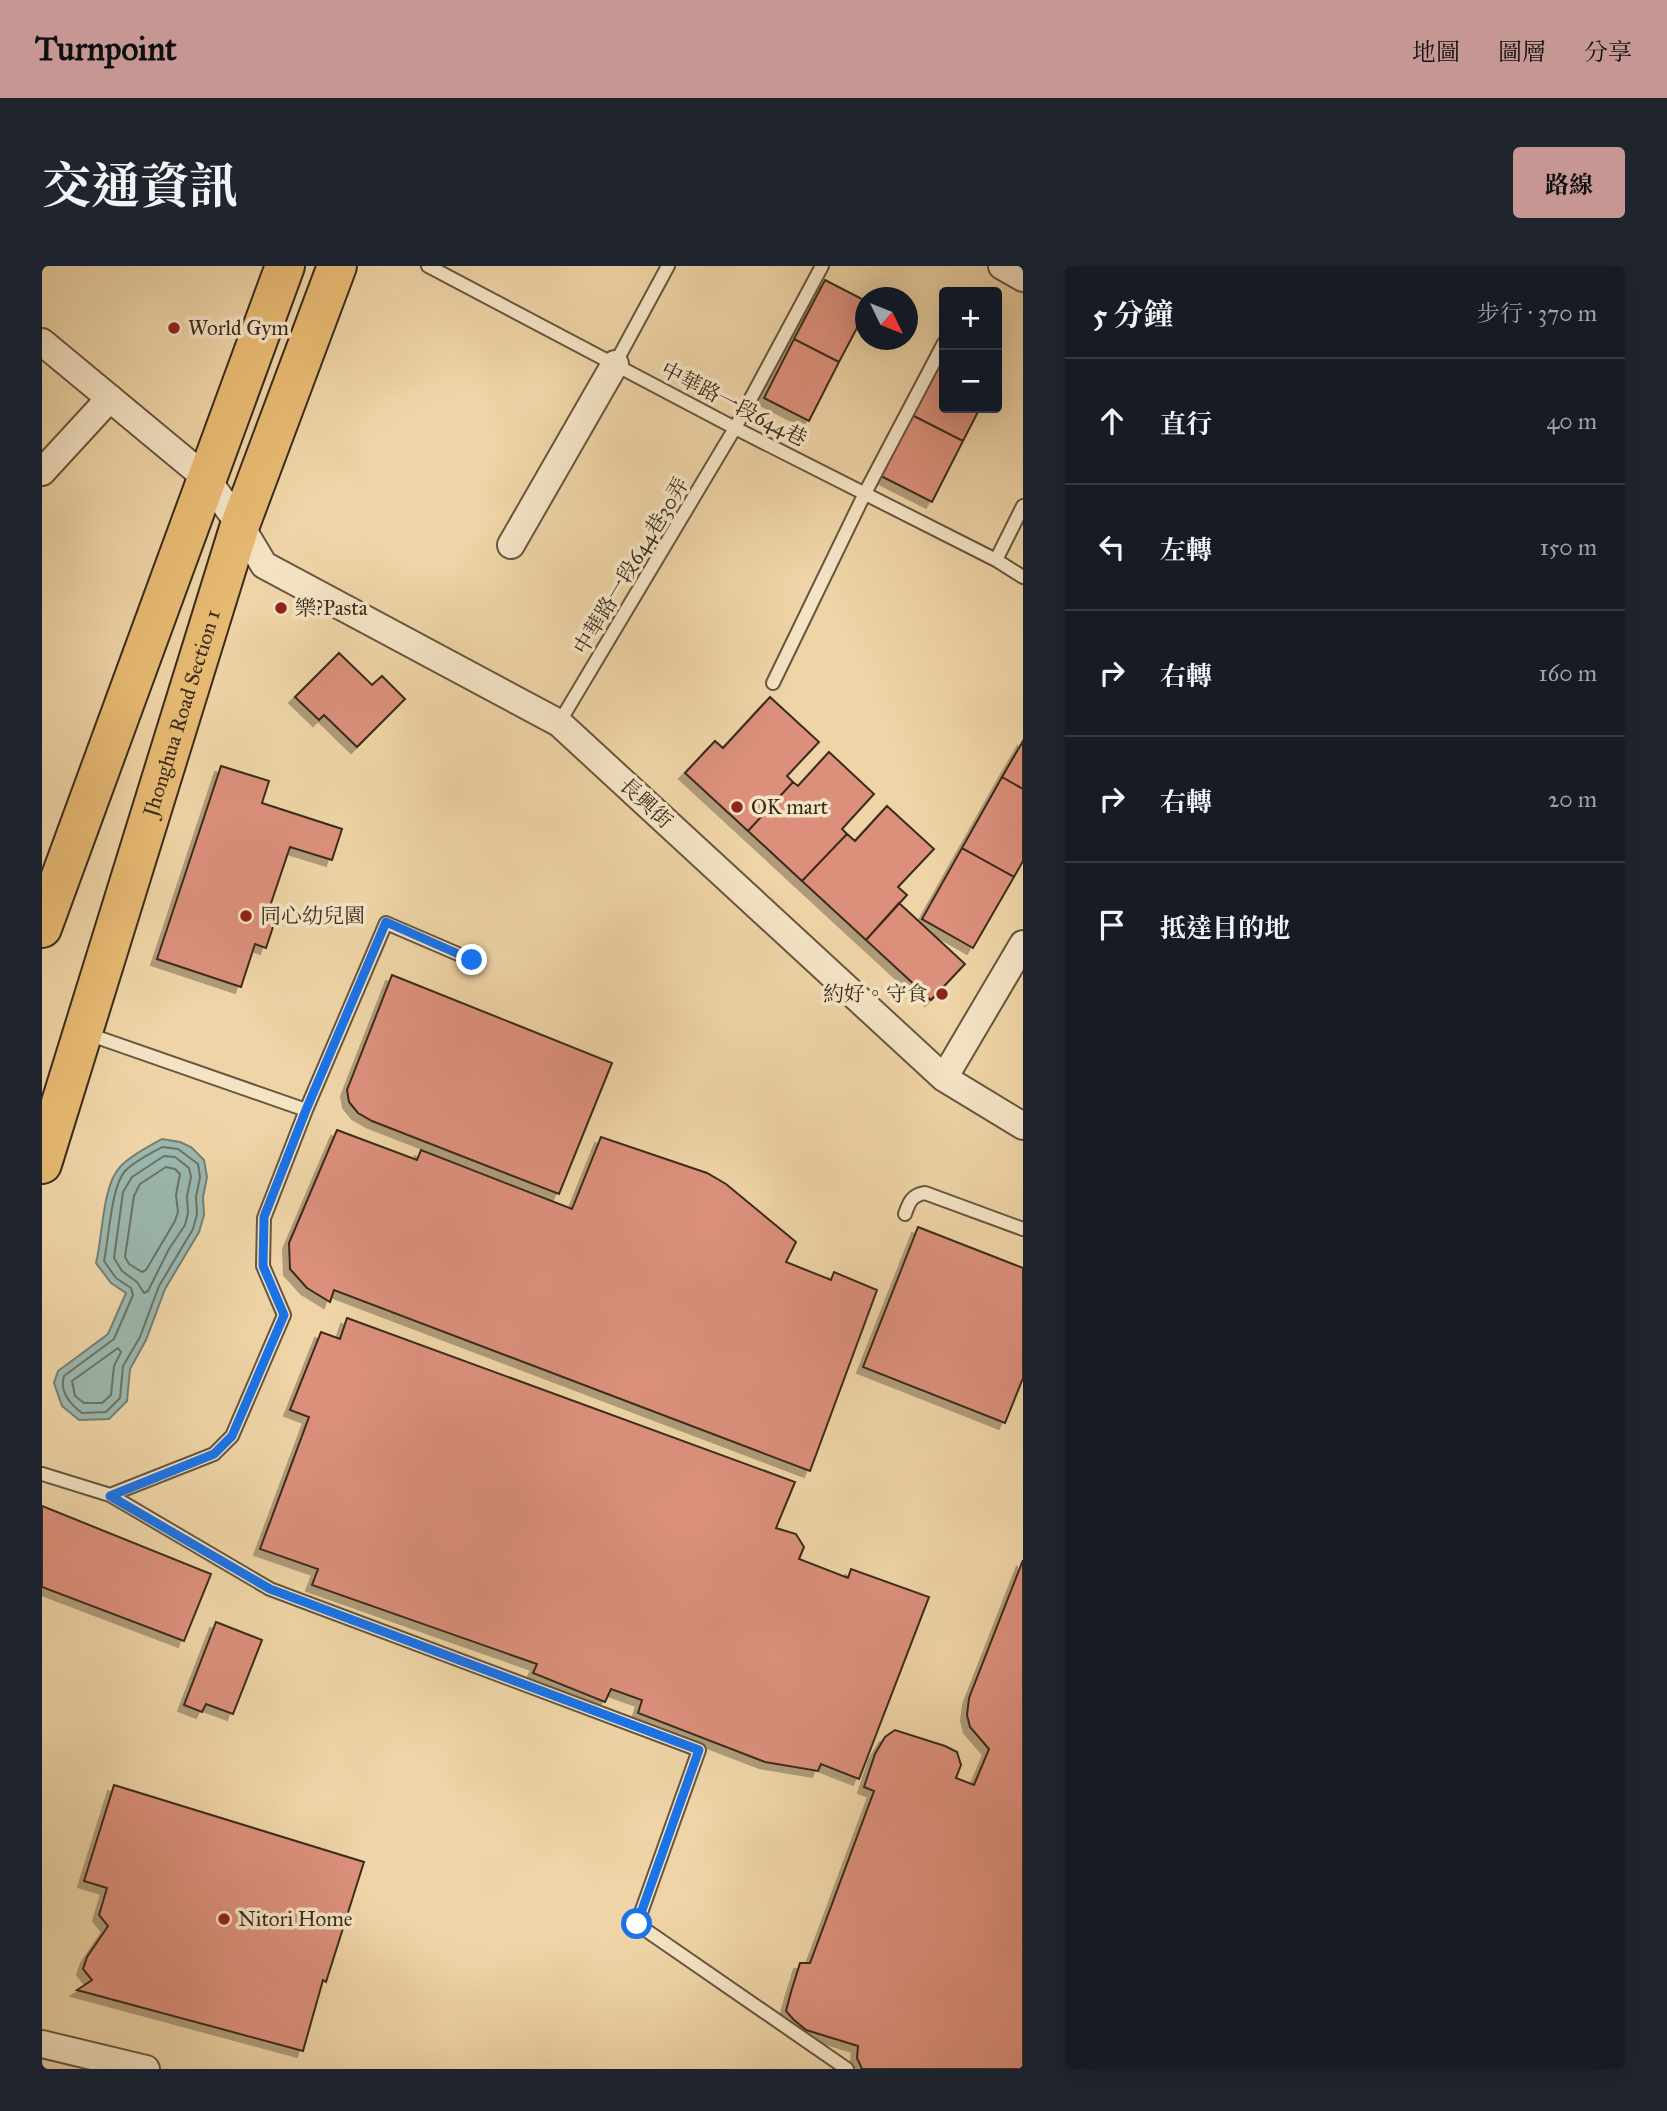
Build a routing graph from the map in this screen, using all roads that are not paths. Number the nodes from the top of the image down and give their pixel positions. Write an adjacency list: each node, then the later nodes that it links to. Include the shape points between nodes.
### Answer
1 (285, 266): 14 (main road)
2 (337, 266): 17 (main road, Jhonghua Road Section 1)
3 (428, 266): 10 (lane, 中華路一段644巷)
4 (668, 266): 10 (lane)
5 (822, 266): 12 (lane, 中華路一段644巷30弄)
6 (1002, 266): 7 (street)
7 (1023, 278)
8 (42, 342): 11 (street, 長興街)
9 (940, 350): 15 (lane)
10 (614, 364): 12 (lane, 中華路一段644巷); 18 (street)
11 (110, 398): 13 (street); 14 (street, 長興街)
12 (735, 428): 15 (lane, 中華路一段644巷); 22 (lane, 中華路一段644巷30弄)
13 (42, 472)
14 (206, 478): 17 (street, 長興街); 23 (main road)
15 (865, 493): 19 (lane, 中華路一段644巷); 21 (lane)
16 (1023, 506): 19 (lane)
17 (240, 526): 22 (street, 長興街, via 264,565); 26 (main road, Jhonghua Road Section 1)
18 (511, 545)
19 (996, 560): 20 (lane, 中華路一段644巷)
20 (1023, 577)
21 (773, 683)
22 (559, 723): 27 (street, 長興街)
23 (42, 928)
24 (1023, 944): 27 (street)
25 (472, 960): 28 (lane, via 386,922)
26 (83, 1032): 28 (lane); 30 (main road, Jhonghua Road Section 1)
27 (944, 1078): 29 (street, 長興街)
28 (306, 1110): 34 (lane, via 264,1217 263,1266 284,1315 232,1436 214,1454)
29 (1023, 1126)
30 (42, 1164)
31 (905, 1214): 32 (lane, via 915,1195 925,1193)
32 (1023, 1229)
33 (42, 1474): 34 (lane)
34 (110, 1496): 37 (lane, via 270,1589 699,1750 637,1924)
35 (42, 2044): 36 (street)
36 (146, 2069)
37 (847, 2069)

